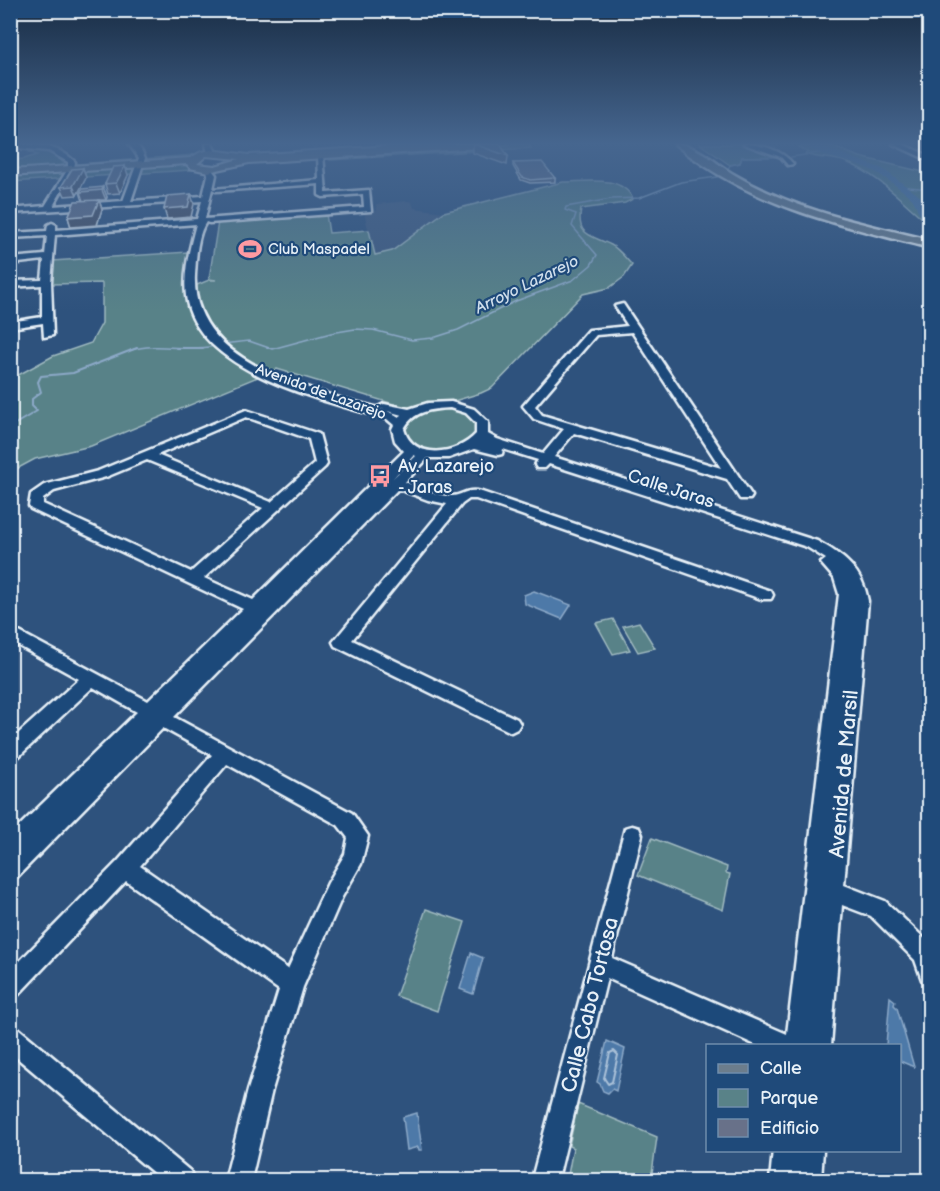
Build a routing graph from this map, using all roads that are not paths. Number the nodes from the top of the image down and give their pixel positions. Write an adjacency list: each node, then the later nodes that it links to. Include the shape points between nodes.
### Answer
1 (55, 200): 10 (street)
2 (127, 200): 9 (street)
3 (181, 200): 9 (street)
4 (207, 200): 13 (street, Avenida de Lazarejo)
5 (212, 200): 13 (street, Avenida de Lazarejo)
6 (323, 200): 12 (street)
7 (367, 200): 12 (street, via 368,209)
8 (782, 200): 15 (highway)
9 (126, 203): 10 (street)
10 (50, 208): 11 (street); 14 (street)
11 (10, 211)
12 (322, 213): 13 (street)
13 (205, 221): 14 (street); 28 (street, Avenida de Lazarejo, via 194,256 198,321 213,340 243,363)
14 (51, 232): 16 (street); 19 (street)
15 (895, 232): 17 (highway); 18 (highway)
16 (10, 236)
17 (930, 238)
18 (930, 244)
19 (48, 257): 20 (street); 21 (street)
20 (10, 261)
21 (46, 282): 22 (street); 24 (street)
22 (10, 284)
23 (620, 306): 26 (street, Calle Jaras)
24 (47, 319): 25 (street); 27 (street)
25 (12, 326)
26 (635, 329): 31 (street, Calle Jaras, via 593,333 529,406 538,417); 36 (street, Calle Jaras)
27 (48, 335)
28 (270, 373): 29 (street, Avenida de Lazarejo); 30 (street, Avenida de Lazarejo)
29 (410, 413): 30 (street); 32 (street, via 429,406 470,411 482,422)
30 (400, 423): 33 (street, via 398,434 405,445)
31 (571, 428): 35 (street); 36 (street, Calle Jaras)
32 (478, 440): 33 (street, via 457,453); 35 (street, Calle Jaras)
33 (419, 452): 37 (street)
34 (146, 455): 40 (street); 40 (street, via 246,413 315,437 321,464); 42 (street, via 102,474 49,488 36,497 36,506)
35 (544, 462): 41 (street, Calle Jaras)
36 (732, 476): 38 (street, Calle Jaras)
37 (390, 482): 39 (street); 44 (street)
38 (744, 496)
39 (457, 501): 43 (street, via 466,495 477,495); 48 (street, via 341,642)
40 (272, 507): 42 (street)
41 (792, 542): 55 (street, Avenida de Marsil, via 831,565 847,593)
42 (194, 578): 44 (street)
43 (766, 595)
44 (261, 610): 47 (street)
45 (10, 633): 46 (street)
46 (92, 679): 47 (street); 49 (street)
47 (156, 715): 50 (street); 52 (street); 54 (street)
48 (510, 724)
49 (10, 753)
50 (224, 754): 53 (street); 58 (street, via 345,819 358,836 354,857)
51 (632, 835): 56 (street, Calle Cabo Tortosa)
52 (10, 849)
53 (125, 868): 58 (street); 59 (street)
54 (10, 870)
55 (824, 887): 57 (street, via 878,908 923,953); 62 (street, Avenida de Marsil); 63 (street, Avenida de Marsil)
56 (600, 964): 61 (street); 66 (street, Calle Cabo Tortosa)
57 (930, 972)
58 (292, 985): 68 (street)
59 (10, 987)
60 (10, 1036): 67 (street)
61 (781, 1044)
62 (797, 1044)
63 (819, 1044)
64 (786, 1152): 69 (street)
65 (810, 1152): 70 (street)
66 (546, 1175)
67 (181, 1180)
68 (238, 1180)
69 (783, 1180)
70 (808, 1180)

